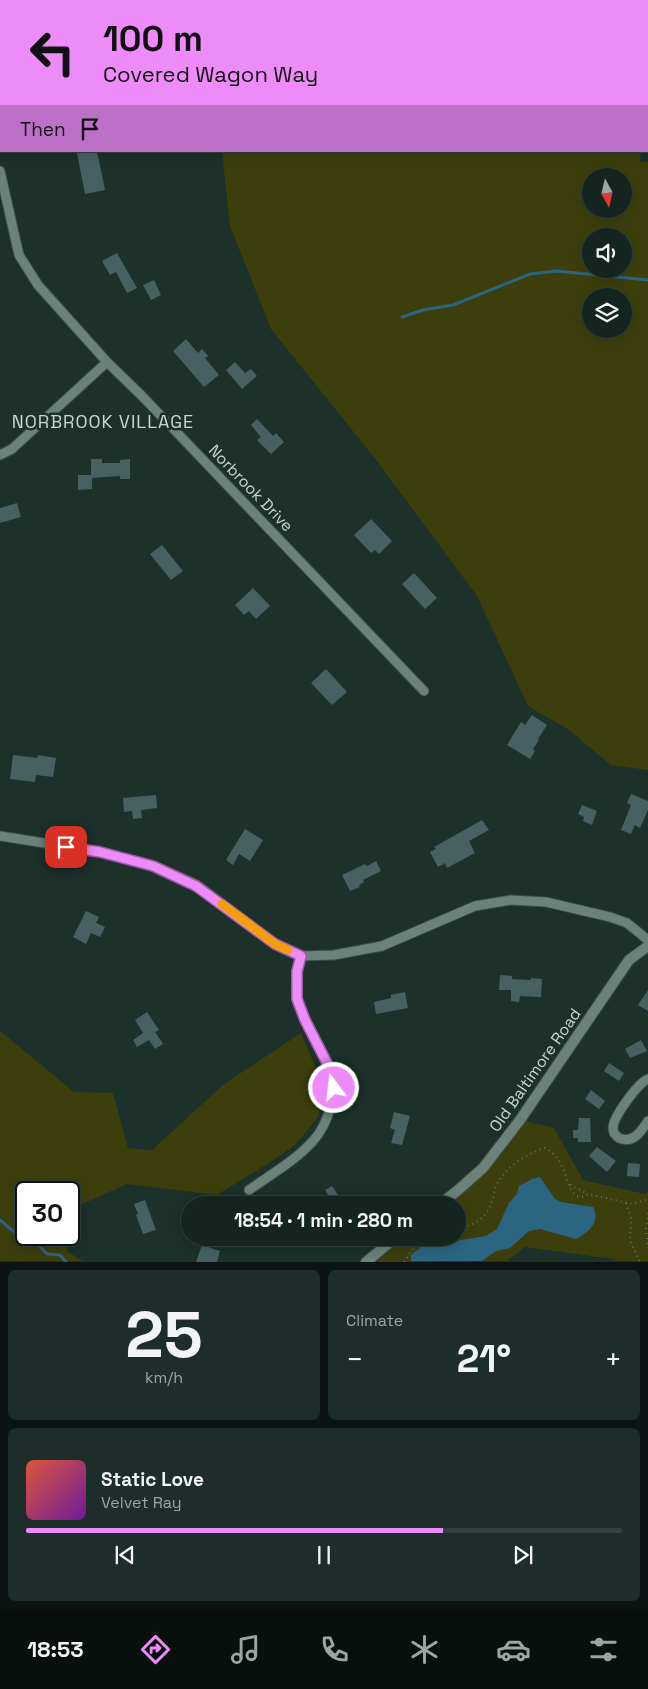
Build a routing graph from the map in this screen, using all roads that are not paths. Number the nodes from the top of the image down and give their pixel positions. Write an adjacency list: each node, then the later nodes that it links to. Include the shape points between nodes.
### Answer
1 (0, 171): 2 (street, Norbrook Drive, via 19,255 38,285)
2 (106, 362): 3 (street, via 12,449); 4 (street, Norbrook Drive)
3 (0, 455)
4 (424, 691)
5 (0, 836): 8 (street, via 100,852 153,866 196,886 275,944)
6 (648, 940): 8 (street, via 627,923 610,917 546,902 511,900 475,906 382,946 334,955)
7 (648, 946): 12 (street, Old Baltimore Road, via 629,960 520,1120 483,1168)
8 (301, 956): 11 (street, via 297,971 297,999 328,1065 334,1088 322,1128 312,1142)
9 (648, 1079): 10 (street, via 636,1088 616,1121 614,1133 619,1138 630,1140)
10 (648, 1121)
11 (249, 1190)
12 (451, 1196)
13 (385, 1246): 14 (street)
14 (366, 1262)

